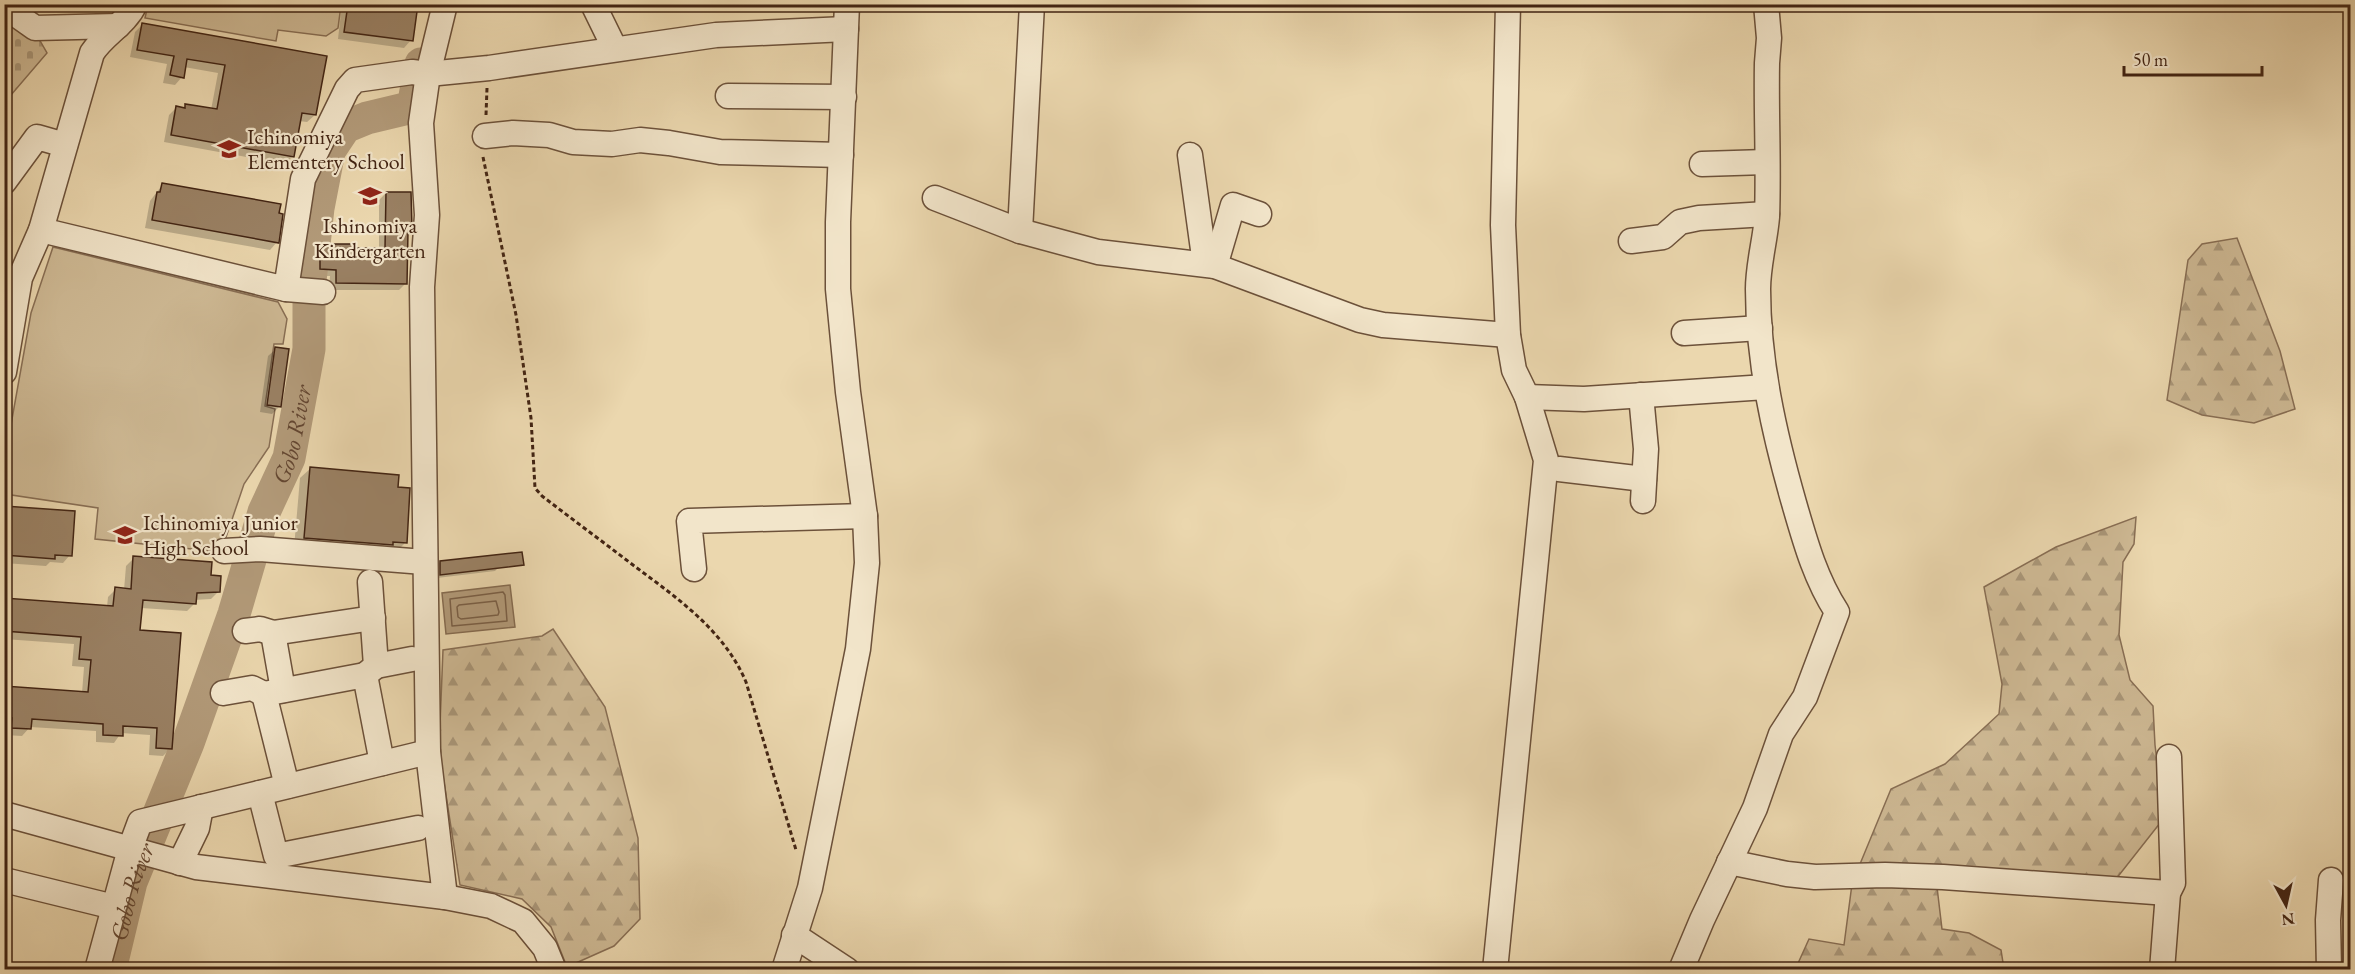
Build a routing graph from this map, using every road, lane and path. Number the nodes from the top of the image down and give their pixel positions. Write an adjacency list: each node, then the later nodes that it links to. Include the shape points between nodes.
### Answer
1 (135, 4): 9 (street)
2 (445, 4): 13 (street)
3 (593, 4): 11 (street)
4 (847, 4): 10 (street)
5 (1032, 4): 27 (street)
6 (1508, 4): 35 (street, via 1503,225)
7 (1766, 4): 20 (street)
8 (4, 6): 9 (street, via 35,28)
9 (118, 26): 17 (street, via 92,53)
10 (846, 29): 11 (street, via 716,35); 15 (street)
11 (615, 49): 12 (street)
12 (489, 68): 13 (street); 16 (path)
13 (422, 74): 30 (street, via 355,80 347,89 303,179); 43 (street, via 427,215 422,287)
14 (728, 96): 15 (street)
15 (844, 97): 18 (street)
16 (484, 136): 18 (street, via 513,133 549,135 573,142 669,142 720,152); 62 (path, via 483,161 516,315 535,488 686,605 725,643 746,682)
17 (65, 145): 22 (street, via 37,137); 26 (street)
18 (841, 155): 41 (street, via 838,289)
19 (1190, 155): 29 (street)
20 (1766, 162): 21 (street); 25 (street)
21 (1702, 164)
22 (4, 182)
23 (935, 198): 27 (street)
24 (1259, 214): 29 (street, via 1233,205)
25 (1767, 214): 28 (street, via 1699,218 1680,222 1663,237); 33 (street, via 1758,288)
26 (41, 230): 30 (street); 32 (street)
27 (1020, 231): 29 (street, via 1098,252)
28 (1631, 241)
29 (1210, 265): 35 (street, via 1360,320)
30 (292, 289): 31 (street)
31 (323, 292)
32 (9, 314): 36 (street)
33 (1760, 328): 34 (street); 37 (street)
34 (1684, 333)
35 (1508, 335): 39 (street, via 1514,370)
36 (4, 372)
37 (1766, 387): 38 (street); 63 (street, via 1779,450 1812,565 1824,594 1837,612 1805,698 1781,734 1755,808)
38 (1641, 395): 39 (street); 40 (street, via 1646,448 1644,490)
39 (1527, 397): 75 (street, via 1546,460)
40 (1559, 469)
41 (865, 516): 44 (street, via 689,520); 70 (street, via 867,563 858,649 810,888)
42 (242, 550): 43 (street)
43 (418, 562): 53 (street)
44 (694, 569)
45 (370, 582): 46 (street)
46 (373, 618): 48 (street); 50 (street)
47 (246, 631): 48 (street, via 260,629)
48 (273, 633): 51 (street)
49 (412, 659): 50 (street)
50 (370, 670): 51 (street); 55 (street)
51 (274, 692): 52 (street, via 252,688); 56 (street)
52 (223, 693)
53 (421, 754): 55 (street); 68 (street)
54 (2169, 757): 67 (street, via 2173,884)
55 (382, 763): 56 (street)
56 (286, 786): 57 (street)
57 (260, 793): 58 (street); 60 (street, via 276,856)
58 (201, 807): 61 (street, via 140,822); 64 (street, via 197,828)
59 (4, 814): 61 (street)
60 (418, 828)
61 (139, 851): 64 (street); 69 (street)
62 (797, 853)
63 (1729, 862): 67 (street, via 1815,877 1885,874); 76 (street)
64 (180, 863): 68 (street)
65 (2331, 879): 78 (street)
66 (4, 880): 69 (street)
67 (2168, 893): 77 (street)
68 (445, 897): 72 (street, via 491,906 523,921 545,948)
69 (114, 907): 71 (street)
70 (794, 935): 73 (street); 74 (street)
71 (97, 969)
72 (554, 969)
73 (784, 969)
74 (847, 969)
75 (1495, 969)
76 (1681, 969)
77 (2162, 969)
78 (2329, 969)

